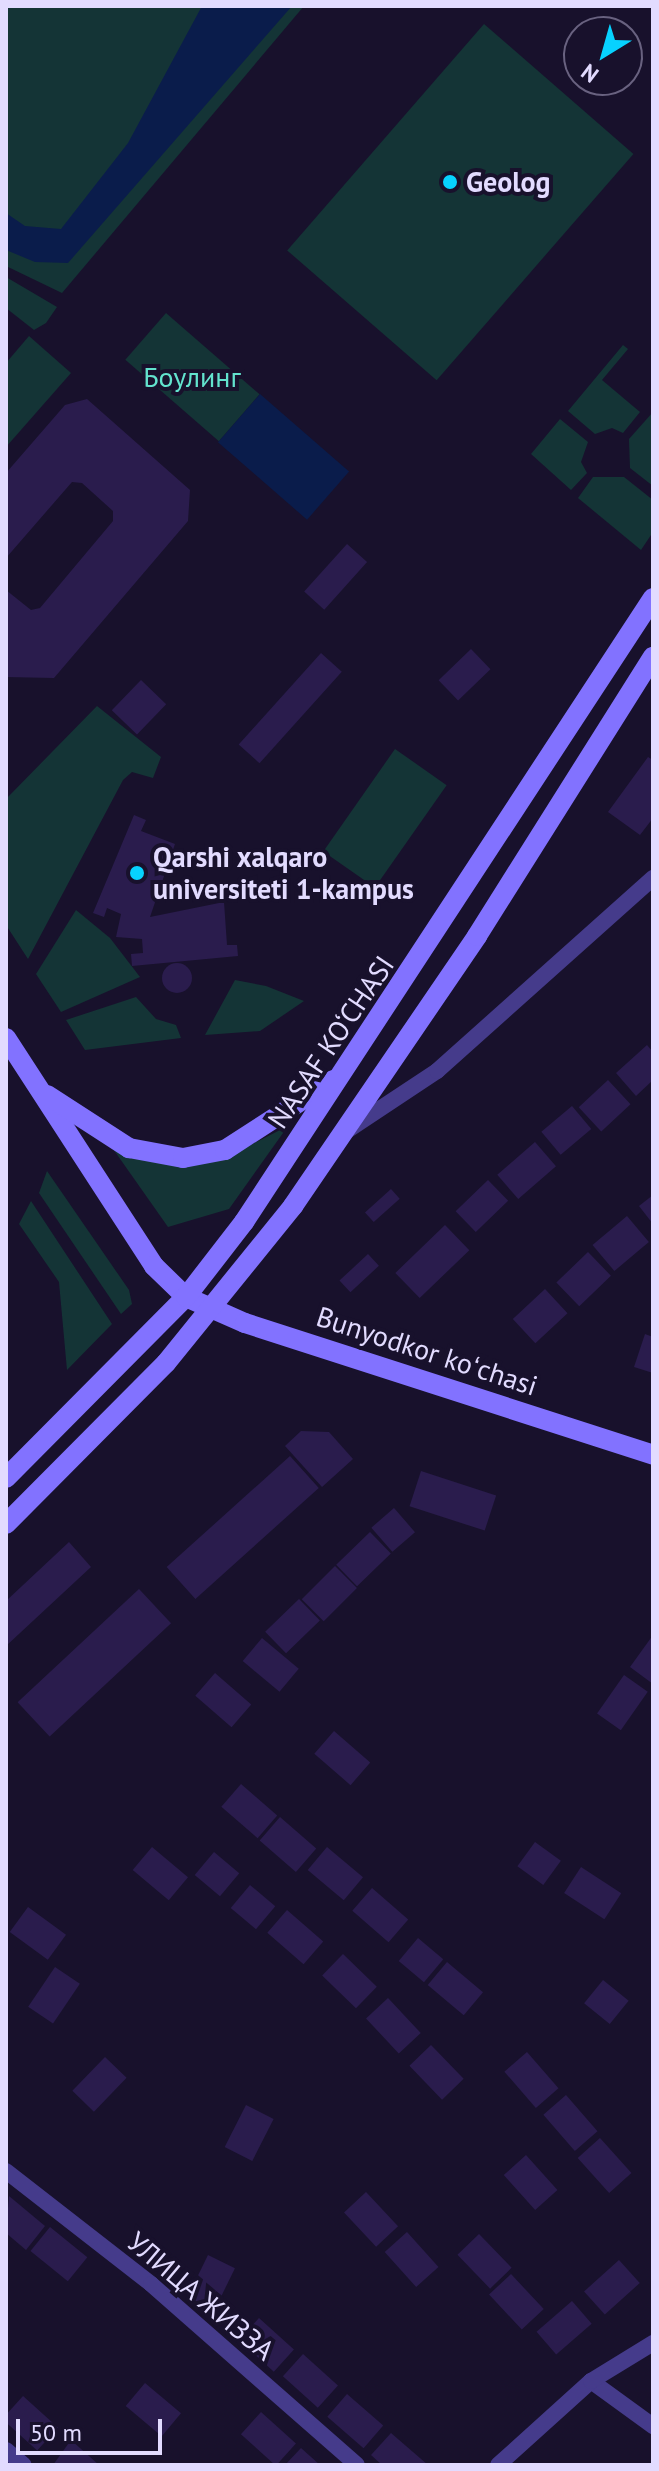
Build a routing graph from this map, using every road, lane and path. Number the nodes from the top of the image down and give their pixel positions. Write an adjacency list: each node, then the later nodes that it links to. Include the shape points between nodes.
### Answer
1 (653, 598): 5 (main road, NASAF KO‘CHASI)
2 (653, 657): 7 (main road)
3 (653, 878): 7 (street, via 437,1071)
4 (6, 1038): 6 (main road, Bunyodkor koʻchasi)
5 (349, 1068): 6 (main road, via 225,1150 183,1158 129,1148); 8 (main road, NASAF KO‘CHASI)
6 (39, 1089): 8 (main road, Bunyodkor koʻchasi, via 154,1266)
7 (346, 1131): 9 (main road)
8 (186, 1297): 9 (main road, Bunyodkor koʻchasi); 11 (main road, NASAF KO‘CHASI)
9 (211, 1311): 10 (main road, Bunyodkor koʻchasi); 12 (main road)
10 (653, 1455)
11 (6, 1478)
12 (6, 1524)
13 (6, 2171): 19 (street, УЛИЦА ЖИЗЗА, via 151,2284)
14 (653, 2343): 15 (street)
15 (591, 2381): 16 (street); 20 (street)
16 (653, 2426)
17 (6, 2450): 18 (street)
18 (24, 2465)
19 (357, 2465)
20 (498, 2465)

